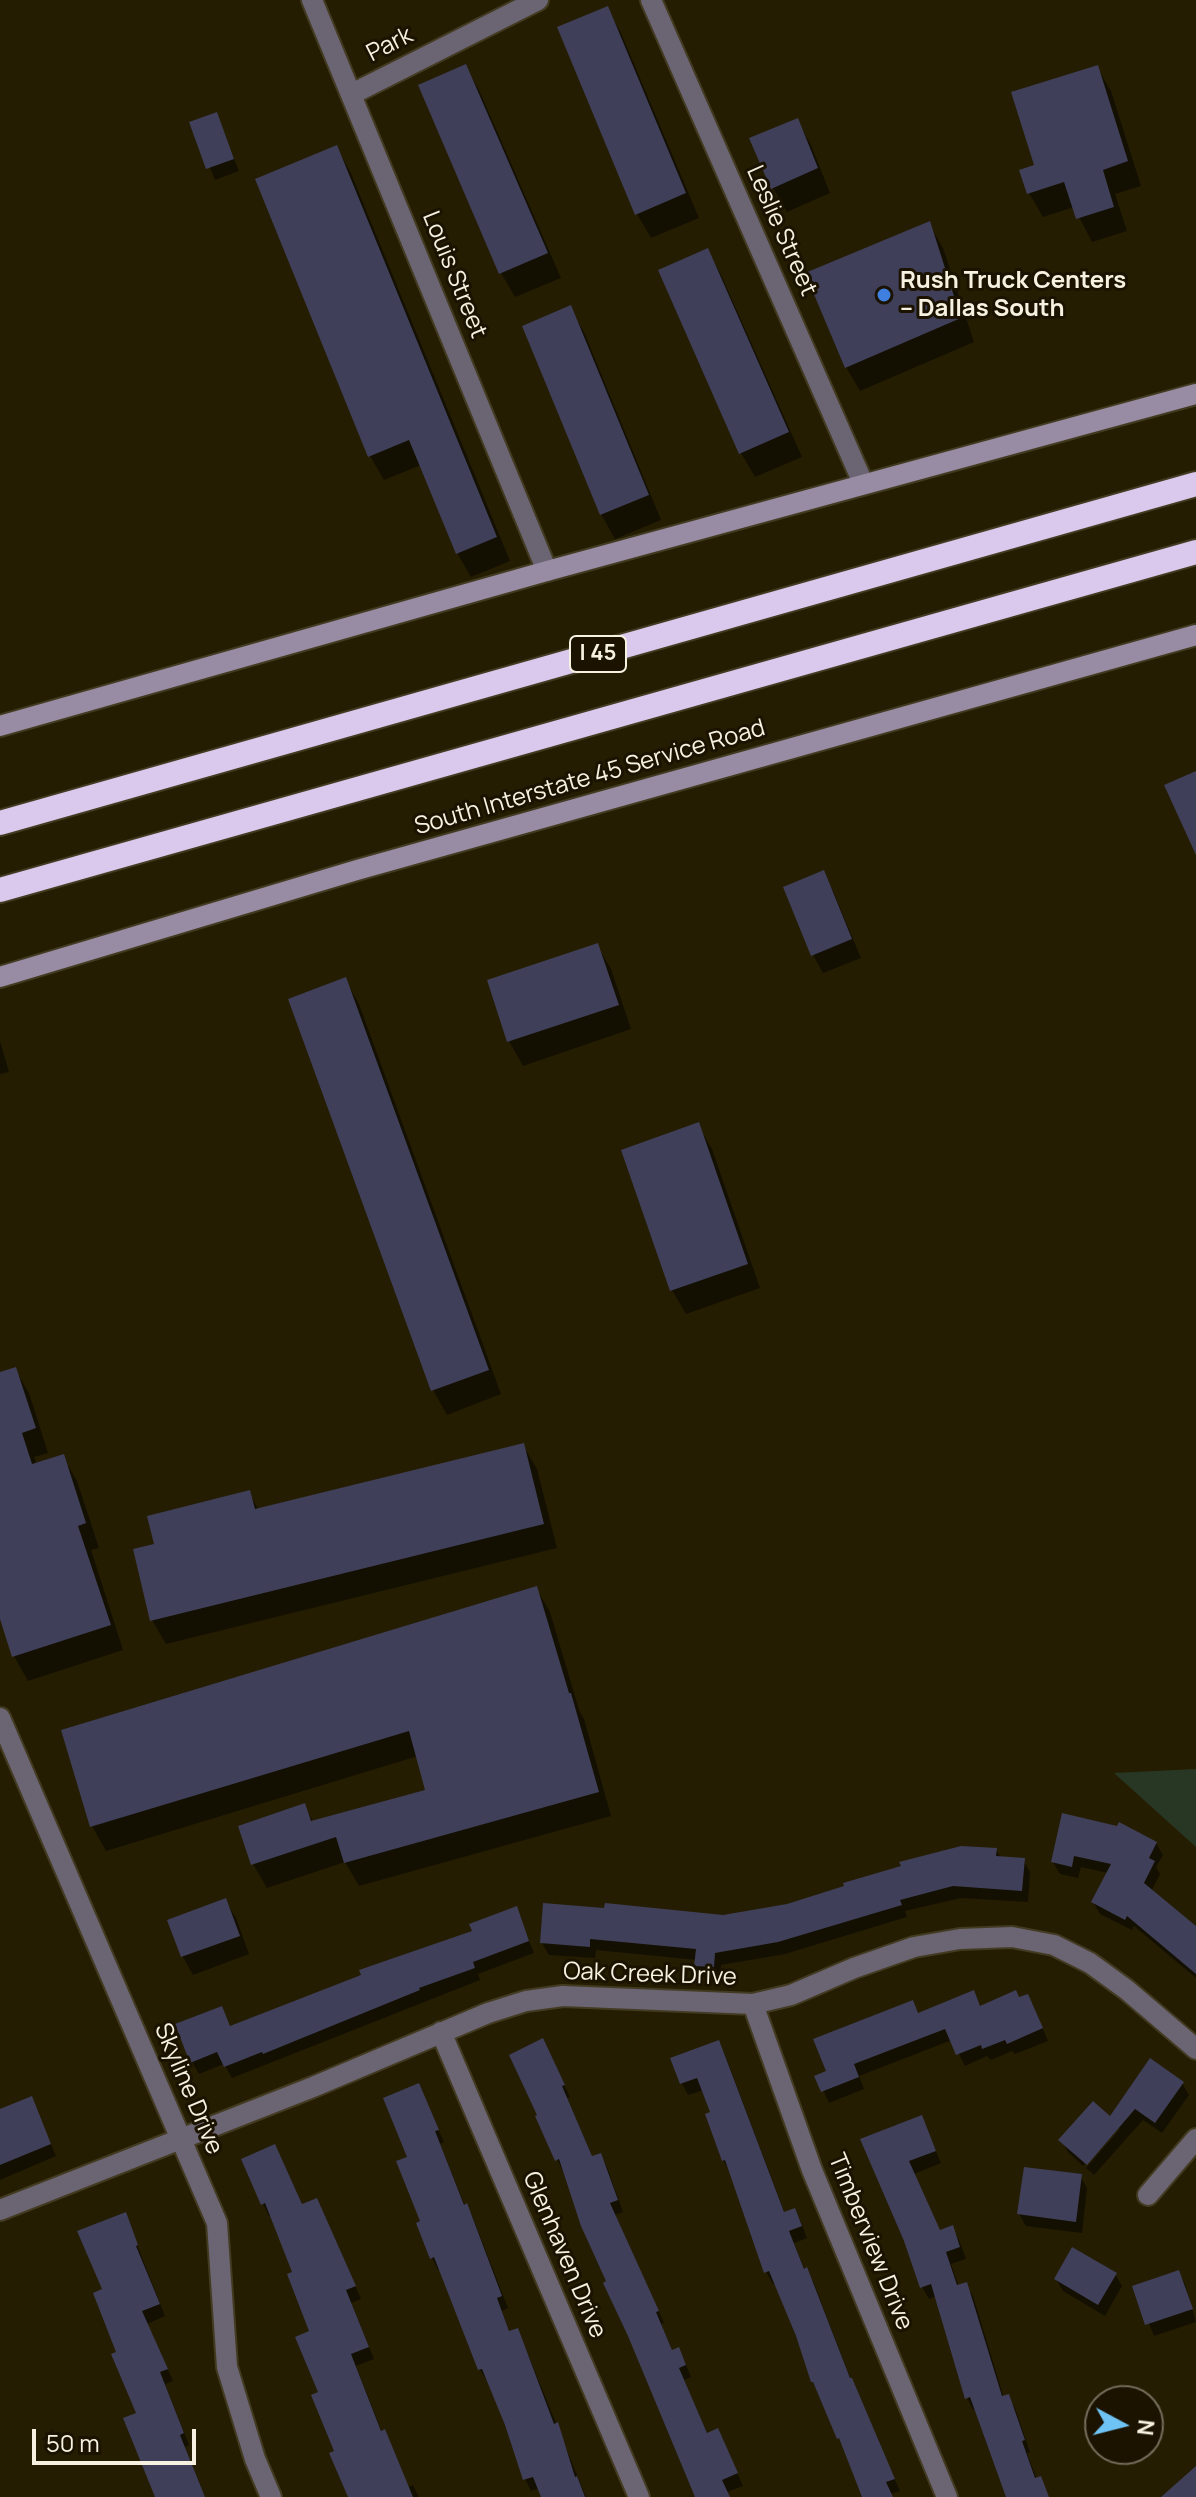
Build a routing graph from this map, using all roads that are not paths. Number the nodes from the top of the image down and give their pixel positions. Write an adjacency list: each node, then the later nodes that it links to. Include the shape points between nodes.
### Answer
1 (312, 0): 4 (street, Louis Street)
2 (538, 0): 4 (street, Park)
3 (651, 0): 6 (street, Leslie Street)
4 (352, 94): 9 (street, Louis Street)
5 (1196, 394): 6 (main road)
6 (863, 483): 9 (main road)
7 (1196, 484): 12 (highway, I 45)
8 (1196, 552): 13 (highway)
9 (547, 571): 11 (main road)
10 (1196, 635): 14 (main road, South Interstate 45 Service Road, via 357,870)
11 (0, 726)
12 (0, 823)
13 (0, 890)
14 (0, 977)
15 (0, 1718): 19 (street, Skyline Drive)
16 (753, 2004): 17 (street, Oak Creek Drive, via 563,1996 526,2001); 18 (street, Oak Creek Drive, via 791,1995 914,1947 1012,1937 1054,1945 1090,1963); 25 (street, Timberview Drive, via 812,2170)
17 (441, 2032): 19 (street, Oak Creek Drive); 24 (street, Glenhaven Drive)
18 (1196, 2049)
19 (182, 2139): 22 (street, Oak Creek Drive); 23 (street, Skyline Drive, via 217,2223 227,2367)
20 (1196, 2139): 21 (street)
21 (1148, 2195)
22 (0, 2210)
23 (271, 2497)
24 (639, 2497)
25 (947, 2497)

